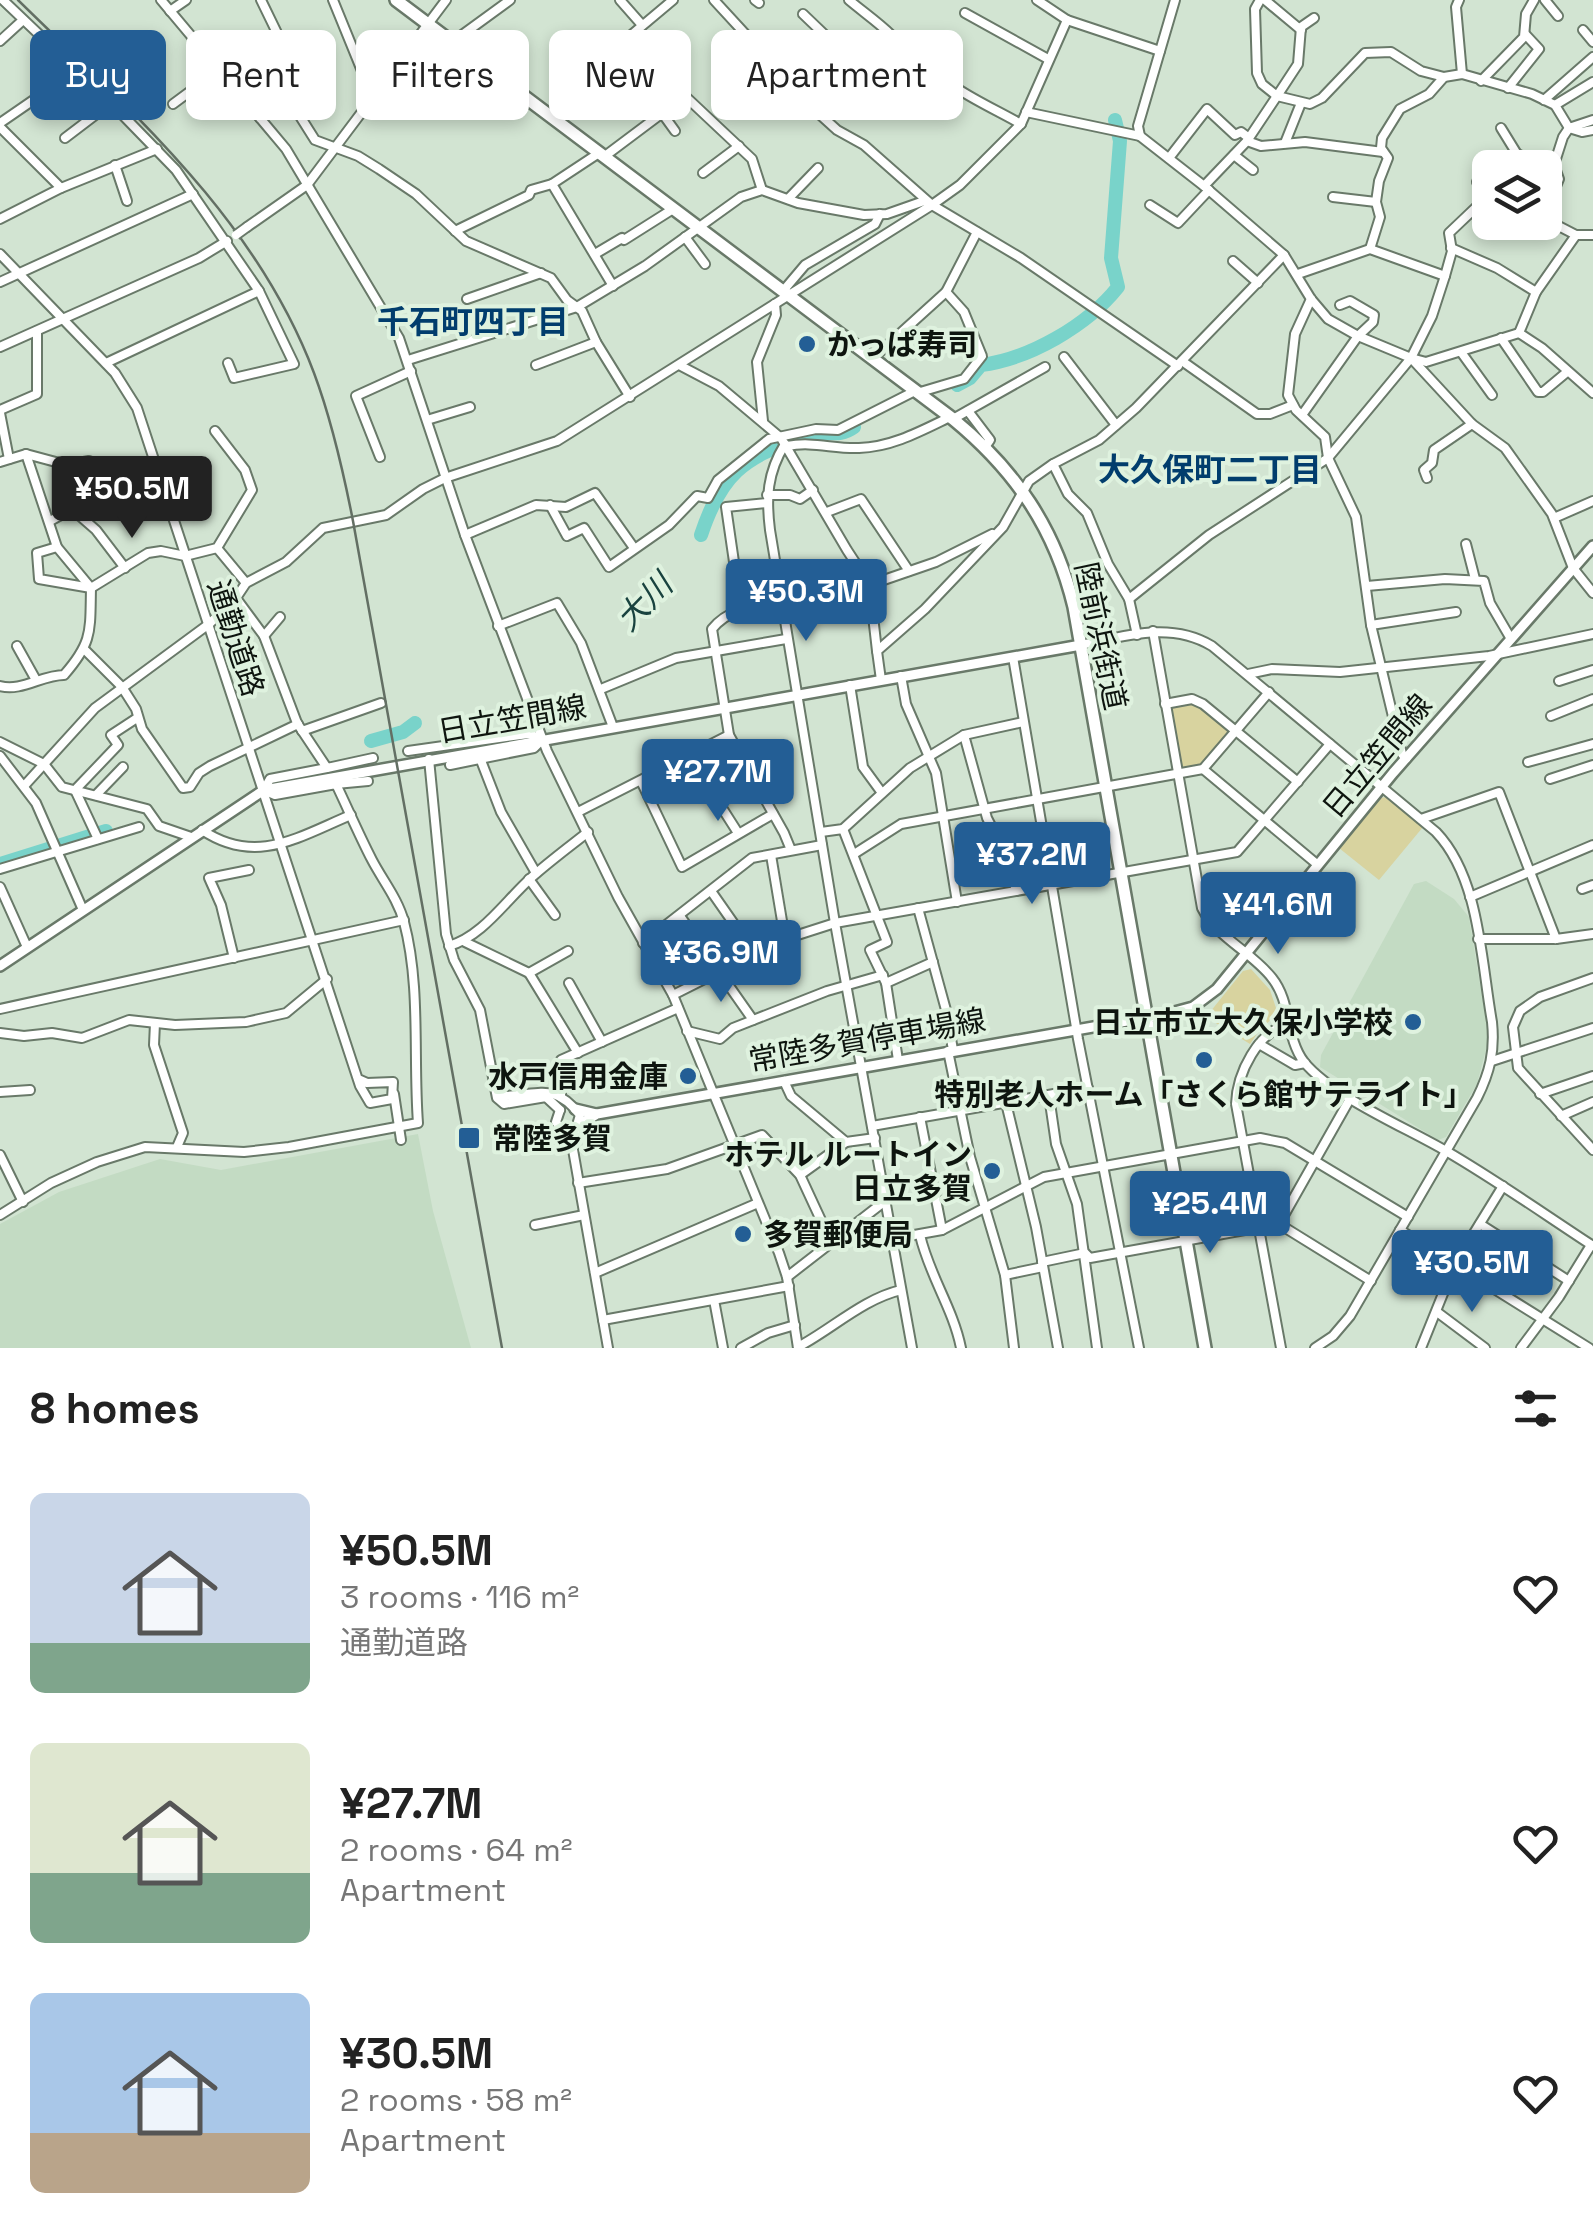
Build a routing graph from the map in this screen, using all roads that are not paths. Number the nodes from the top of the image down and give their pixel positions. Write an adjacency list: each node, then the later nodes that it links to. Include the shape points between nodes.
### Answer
1 (3, 0): 24 (street)
2 (161, 0): 19 (street)
3 (186, 0): 19 (street)
4 (260, 0): 30 (street)
5 (332, 0): 44 (street)
6 (396, 0): 26 (highway, 陸前浜街道)
7 (446, 0): 26 (street)
8 (510, 0): 33 (street)
9 (620, 0): 27 (street)
10 (673, 0): 27 (street)
11 (714, 0): 35 (street)
12 (849, 0): 37 (street)
13 (1175, 0): 43 (street)
14 (1262, 0): 38 (street); 54 (street, via 1256,9 1257,74)
15 (1534, 0): 40 (street)
16 (1545, 0): 22 (street)
17 (1040, 1): 25 (street)
18 (1454, 3): 47 (street)
19 (170, 11): 29 (street)
20 (965, 13): 46 (street)
21 (803, 14): 36 (street)
22 (1558, 16)
23 (1314, 18): 38 (street)
24 (22, 20): 28 (street); 41 (street)
25 (1068, 20): 43 (street); 46 (street)
26 (428, 24): 31 (street); 32 (highway, 陸前浜街道)
27 (642, 25): 34 (street)
28 (33, 30)
29 (186, 30)
30 (275, 30)
31 (424, 30)
32 (436, 30)
33 (471, 30)
34 (636, 30)
35 (741, 30)
36 (820, 30)
37 (884, 30)
38 (1301, 30): 54 (street, via 1298,64)
39 (1584, 30): 42 (street)
40 (1524, 34): 49 (street); 51 (street, via 1538,49)
41 (0, 41)
42 (1593, 42)
43 (1160, 51): 80 (street)
44 (356, 57)
45 (1593, 57): 56 (street)
46 (1048, 59): 62 (street)
47 (1462, 74): 48 (street); 49 (street)
48 (1444, 77): 58 (street, via 1391,52 1365,54 1322,98); 89 (street, via 1400,109 1382,138)
49 (1482, 81): 51 (street)
50 (1593, 82): 61 (street)
51 (1508, 88): 56 (street)
52 (963, 92): 74 (street)
53 (186, 95): 60 (street)
54 (1277, 96): 58 (street); 82 (street)
55 (529, 100): 63 (highway, 陸前浜街道)
56 (1544, 100): 61 (street)
57 (691, 102): 84 (street)
58 (1301, 103): 83 (street)
59 (30, 104): 75 (street)
60 (173, 104)
61 (1555, 106): 77 (street)
62 (1026, 112): 74 (street); 80 (street)
63 (549, 115)
64 (89, 120): 81 (street)
65 (128, 120): 86 (street)
66 (262, 120): 98 (street)
67 (302, 120): 85 (street, via 315,140)
68 (356, 120): 85 (street)
69 (555, 120): 90 (highway, 陸前浜街道)
70 (652, 120): 90 (street)
71 (667, 120): 79 (street)
72 (826, 120): 107 (street)
73 (1593, 120): 77 (street)
74 (1021, 124): 107 (street)
75 (0, 125): 99 (street)
76 (1500, 128): 87 (street)
77 (1569, 128): 78 (street); 88 (street)
78 (1593, 130)
79 (675, 131)
80 (1140, 136): 92 (street)
81 (65, 138)
82 (1248, 140): 83 (street); 91 (street); 92 (street, via 1242,132 1234,136 1207,109)
83 (1285, 143): 89 (street)
84 (739, 146): 96 (street); 101 (street, via 756,164)
85 (336, 147): 98 (street); 115 (street, via 400,183)
86 (157, 149): 93 (street); 102 (street)
87 (1514, 150)
88 (1560, 150)
89 (1384, 152): 106 (street)
90 (602, 154): 97 (street); 109 (highway, 陸前浜街道)
91 (1234, 155): 95 (street); 100 (street)
92 (1169, 158): 100 (street)
93 (116, 165): 99 (street); 105 (street)
94 (818, 168): 104 (street)
95 (1253, 170)
96 (703, 174)
97 (552, 184): 115 (street); 124 (street)
98 (308, 185): 120 (street, bridge); 155 (street)
99 (60, 188): 112 (street)
100 (1207, 188): 108 (street, via 1178,224); 125 (street)
101 (762, 190): 104 (street); 114 (street)
102 (193, 194): 120 (street); 128 (street)
103 (1334, 198): 106 (street)
104 (788, 199): 111 (street)
105 (127, 201)
106 (1376, 202): 122 (street, via 1380,217)
107 (932, 205): 111 (street, via 924,201); 116 (street); 138 (street)
108 (1150, 205)
109 (673, 208): 114 (highway, 陸前浜街道); 124 (street)
110 (1472, 210): 121 (street, via 1450,233)
111 (880, 214): 138 (street, via 875,224 805,265)
112 (0, 219)
113 (1562, 226): 117 (street)
114 (698, 228): 119 (street); 138 (highway, 陸前浜街道)
115 (455, 231): 129 (street, via 480,249)
116 (977, 232): 136 (street); 158 (street)
117 (1576, 235): 118 (street); 137 (street)
118 (1593, 235)
119 (685, 237): 127 (street); 134 (street)
120 (226, 242): 135 (street); 144 (street)
121 (1451, 248): 131 (street); 137 (street)
122 (1370, 249): 130 (street); 131 (street)
123 (0, 254): 128 (street, 通勤道路)
124 (595, 254): 134 (street)
125 (1284, 255): 130 (street); 133 (street)
126 (1233, 261): 133 (street)
127 (706, 264)
128 (19, 273): 132 (street); 144 (street, 通勤道路)
129 (541, 273): 140 (street); 143 (street)
130 (1298, 274): 139 (street)
131 (1445, 276): 154 (street)
132 (0, 282)
133 (1258, 283): 158 (street)
134 (613, 286): 143 (street)
135 (259, 290): 156 (street); 157 (street, via 294,364 234,378)
136 (946, 292): 153 (street); 166 (street, via 964,312 982,356 964,379)
137 (1536, 292): 146 (street)
138 (786, 294): 141 (street); 153 (highway, 陸前浜街道)
139 (1311, 298): 147 (street, via 1328,319); 170 (street, via 1290,360)
140 (467, 299)
141 (775, 304): 160 (street); 178 (street, via 757,362)
142 (1340, 305): 147 (street, via 1350,301 1374,316)
143 (578, 308): 149 (street); 155 (street)
144 (65, 318): 145 (street); 156 (street, 通勤道路)
145 (37, 330): 150 (street); 174 (street, via 37,394)
146 (1519, 333): 148 (street); 163 (street)
147 (1358, 336): 154 (street); 171 (street)
148 (1501, 338): 151 (street); 163 (street, via 1538,392)
149 (596, 342): 159 (street); 168 (street)
150 (0, 347)
151 (1460, 352): 154 (street, via 1426,362); 169 (street)
152 (1064, 357): 181 (street)
153 (872, 358): 166 (highway, 陸前浜街道)
154 (1411, 358): 180 (street); 187 (street)
155 (408, 360): 162 (street)
156 (106, 363): 208 (street, 通勤道路, via 137,408)
157 (228, 363)
158 (1180, 364): 170 (street, via 1257,414); 181 (street)
159 (536, 365)
160 (680, 366): 168 (street); 178 (street, via 720,386)
161 (1045, 367): 173 (street)
162 (412, 371): 177 (street); 186 (street, via 356,396)
163 (1567, 372): 165 (street)
164 (1593, 375): 165 (street)
165 (1584, 386): 167 (street)
166 (916, 392): 176 (highway, 陸前浜街道); 183 (street, via 838,430 816,429)
167 (1593, 394)
168 (630, 396): 191 (street, via 558,441)
169 (1492, 396)
170 (1293, 405): 175 (street)
171 (1308, 406): 175 (street); 179 (street)
172 (470, 407): 177 (street)
173 (968, 410): 176 (street); 184 (street, via 990,440)
174 (0, 411): 188 (street)
175 (1302, 415): 179 (street)
176 (951, 418): 183 (street, via 902,440 863,448); 184 (highway, 陸前浜街道)
177 (427, 420): 191 (street)
178 (763, 421): 183 (street)
179 (1310, 421): 187 (street, via 1325,437)
180 (1472, 424): 192 (street, via 1434,450); 199 (street, via 1506,448)
181 (1116, 425): 189 (street)
182 (215, 431): 206 (street, via 252,490)
183 (785, 443): 194 (street); 195 (street, via 770,472); 207 (street, via 769,439 718,480 708,498 697,496)
184 (985, 446): 193 (highway, 陸前浜街道)
185 (26, 454): 188 (street); 190 (street, via 67,465); 200 (street)
186 (380, 457)
187 (1328, 458): 216 (street, via 1356,517); 221 (street, via 1209,535)
188 (4, 460)
189 (1053, 464): 193 (street); 221 (street, via 1087,513)
190 (123, 467)
191 (446, 478): 202 (street); 214 (street, via 386,515 323,528 286,562)
192 (1427, 478)
193 (1022, 488): 201 (street); 234 (highway, 陸前浜街道, via 1059,554)
194 (813, 490): 195 (street, via 800,500); 198 (street)
195 (767, 499): 220 (street); 222 (street, via 726,507)
196 (1593, 501): 199 (street)
197 (550, 505): 202 (street, via 536,504); 207 (street, via 566,507 595,494); 207 (street, via 566,536 584,528 609,567)
198 (826, 512): 211 (street, via 861,498); 212 (street)
199 (1554, 518): 210 (street)
200 (50, 521): 205 (street); 209 (street, via 72,509)
201 (999, 531): 211 (street); 237 (street)
202 (465, 534): 227 (street)
203 (1466, 544): 213 (street)
204 (1593, 546): 210 (main road, 日立笠間線)
205 (57, 547): 217 (street); 217 (street, via 37,553 39,579)
206 (217, 548): 208 (street); 214 (street)
207 (634, 548)
208 (185, 556): 209 (street, via 148,552); 225 (street, 通勤道路)
209 (124, 568): 217 (street)
210 (1574, 568): 218 (street); 233 (main road, 日立笠間線)
211 (909, 571): 215 (street)
212 (862, 573): 215 (street); 220 (street)
213 (1475, 579): 216 (street); 233 (street, via 1484,581)
214 (246, 583): 219 (street)
215 (874, 583): 237 (street)
216 (1367, 586): 226 (street)
217 (92, 588): 236 (street)
218 (1593, 594)
219 (236, 598): 225 (street); 231 (street)
220 (781, 599): 222 (street); 232 (street)
221 (1129, 599): 229 (street)
222 (741, 610): 238 (street, via 712,629)
223 (1456, 612): 226 (street)
224 (280, 617): 231 (street)
225 (209, 624): 250 (street); 270 (street, 通勤道路)
226 (1371, 625): 241 (street)
227 (498, 626): 251 (street, via 557,603); 266 (street)
228 (1152, 632): 229 (street); 243 (street, via 1202,640); 256 (street)
229 (1137, 634): 234 (street)
230 (1593, 634): 239 (street)
231 (264, 636): 262 (street)
232 (786, 639): 238 (street); 253 (street)
233 (1511, 639): 239 (main road, 日立笠間線)
234 (1081, 645): 240 (main road, 日立笠間線); 293 (highway, 陸前浜街道)
235 (18, 646): 245 (street)
236 (86, 651): 245 (street, via 64,675); 250 (street)
237 (878, 651): 246 (street)
238 (714, 652): 251 (street, via 676,658); 257 (street)
239 (1498, 654): 241 (street); 278 (main road, 日立笠間線)
240 (1013, 657): 244 (main road, 日立笠間線); 260 (street)
241 (1381, 668): 243 (street); 278 (street)
242 (1593, 670): 247 (street)
243 (1248, 674): 252 (street)
244 (901, 676): 246 (main road, 日立笠間線); 272 (street, via 906,704)
245 (36, 680): 249 (street)
246 (881, 680): 248 (main road, 日立笠間線)
247 (1559, 681)
248 (850, 685): 253 (main road, 日立笠間線); 297 (street, via 864,767)
249 (0, 686)
250 (122, 687): 259 (street); 280 (street)
251 (600, 690): 261 (street)
252 (1269, 692): 263 (street); 268 (street)
253 (796, 695): 257 (main road, 日立笠間線); 311 (street)
254 (1593, 699): 258 (street)
255 (381, 703): 262 (street)
256 (1165, 704): 263 (street, via 1192,699); 286 (street)
257 (725, 706): 261 (main road, 日立笠間線); 264 (street)
258 (1551, 716)
259 (138, 718): 270 (street, via 183,788 210,766); 295 (street, via 111,736 118,745)
260 (1023, 722): 265 (street); 299 (street)
261 (613, 727): 266 (main road, 日立笠間線)
262 (300, 728): 270 (street); 284 (street)
263 (1236, 731): 285 (street); 290 (street)
264 (730, 735): 274 (street); 302 (street)
265 (964, 735): 272 (street); 300 (street)
266 (543, 739): 271 (street, via 528,734); 276 (street, via 534,748); 277 (main road, 日立笠間線); 301 (street)
267 (0, 742): 280 (street)
268 (1330, 744): 290 (street); 294 (street)
269 (1593, 744): 279 (street)
270 (249, 749): 296 (street, 通勤道路)
271 (408, 751)
272 (930, 754): 297 (street); 304 (street)
273 (0, 756): 292 (street)
274 (689, 756): 288 (street); 312 (street)
275 (373, 758): 284 (street)
276 (480, 758): 281 (street); 328 (street)
277 (429, 759): 296 (main road, 日立笠間線); 351 (street)
278 (1406, 759): 294 (main road, 日立笠間線)
279 (1528, 762)
280 (44, 764): 292 (street); 295 (street, via 62,787)
281 (450, 765)
282 (1593, 765): 287 (street)
283 (123, 767): 298 (street)
284 (327, 768): 296 (street, via 270,780)
285 (1203, 769): 286 (street); 306 (street)
286 (1178, 774): 293 (street); 322 (street)
287 (1550, 779)
288 (641, 780): 301 (street); 312 (street, via 682,867)
289 (368, 781): 291 (street)
290 (1298, 782): 306 (street)
291 (336, 784): 296 (street, via 275,795); 303 (street)
292 (24, 786): 318 (street)
293 (1105, 787): 299 (street); 327 (highway, 陸前浜街道)
294 (1382, 787): 305 (street); 323 (main road, 日立笠間線)
295 (76, 790): 298 (street); 313 (street)
296 (264, 790): 309 (main road, 日立笠間線); 315 (street, 通勤道路)
297 (882, 793): 308 (street)
298 (96, 794): 314 (street, via 147,809 159,826)
299 (1036, 798): 300 (street); 329 (street)
300 (985, 808): 304 (street); 334 (street)
301 (578, 812): 310 (street)
302 (772, 814): 312 (street); 319 (street)
303 (351, 815): 315 (street); 342 (street)
304 (943, 816): 321 (street, via 901,824); 336 (street)
305 (1421, 818): 325 (street, via 1500,792); 335 (street, via 1454,853)
306 (1266, 820): 322 (street, via 1237,852); 323 (street)
307 (138, 827): 313 (street)
308 (843, 829): 311 (street); 321 (street)
309 (202, 830): 314 (main road, 日立笠間線); 315 (street, via 237,847)
310 (588, 832): 328 (street); 350 (street)
311 (821, 832): 316 (street)
312 (738, 833)
313 (96, 835): 318 (street)
314 (191, 838): 338 (main road, 日立笠間線)
315 (280, 844): 348 (street, 通勤道路)
316 (822, 845): 319 (street); 343 (street)
317 (1593, 845): 325 (street)
318 (56, 848): 324 (street); 338 (street)
319 (790, 850): 320 (street)
320 (771, 854): 333 (street, via 752,858); 345 (street)
321 (854, 854): 340 (street)
322 (1194, 860): 327 (street); 355 (street, via 1206,916)
323 (1318, 865): 355 (main road, 日立笠間線)
324 (0, 869)
325 (1532, 869): 335 (street); 346 (street)
326 (249, 870): 356 (street, via 209,878)
327 (1121, 873): 329 (street); 369 (highway, 陸前浜街道)
328 (533, 876): 339 (street); 349 (street)
329 (1051, 885): 334 (street); 374 (street)
330 (1593, 885): 332 (street)
331 (0, 887): 352 (street)
332 (1582, 889)
333 (711, 890): 341 (street); 354 (street)
334 (1016, 891): 336 (street)
335 (1470, 897): 347 (street)
336 (957, 902): 337 (street)
337 (918, 908): 340 (street); 357 (street)
338 (83, 910): 352 (main road, 日立笠間線)
339 (555, 915)
340 (876, 915): 343 (street); 362 (street, via 887,942 870,950)
341 (680, 916): 350 (street); 359 (street)
342 (404, 920): 348 (street); 409 (street, via 418,1122)
343 (835, 923): 345 (street); 365 (street)
344 (1593, 934): 346 (street)
345 (785, 938): 354 (street)
346 (1556, 938): 347 (street)
347 (1478, 939): 383 (street)
348 (313, 941): 356 (street); 363 (street, 通勤道路)
349 (465, 942): 351 (street); 360 (street)
350 (643, 943): 366 (street)
351 (449, 946): 389 (street, via 480,1010)
352 (27, 947): 358 (main road, 日立笠間線)
353 (568, 951): 360 (street)
354 (755, 954): 359 (street)
355 (1246, 954): 369 (main road, 日立笠間線, via 1202,1002); 372 (street, via 1278,987)
356 (234, 958): 367 (street)
357 (933, 962): 362 (street); 379 (street)
358 (0, 966)
359 (720, 970): 366 (street); 370 (street)
360 (529, 973): 380 (street)
361 (1593, 978): 381 (street, via 1520,1011 1513,1027)
362 (884, 979): 365 (street); 382 (street)
363 (327, 980): 371 (street, via 298,1006 270,1018); 387 (street, 通勤道路)
364 (569, 983): 377 (street)
365 (847, 987): 370 (street); 385 (street)
366 (673, 995): 368 (street)
367 (0, 1008)
368 (678, 1008): 375 (street); 377 (street)
369 (1146, 1017): 374 (main road, 常陸多賀停車場線); 421 (highway, 陸前浜街道)
370 (753, 1020): 375 (street, via 720,1040)
371 (155, 1022): 376 (street, via 128,1020 82,1038); 417 (street, via 154,1045 184,1134)
372 (1290, 1024): 378 (street, via 1276,1027); 384 (street)
373 (1593, 1028): 381 (street)
374 (1076, 1029): 379 (main road, 常陸多賀停車場線); 390 (street)
375 (687, 1031): 393 (street)
376 (0, 1032)
377 (602, 1042): 380 (street)
378 (1259, 1044): 384 (street, via 1295,1065); 413 (street, via 1236,1094)
379 (951, 1051): 382 (main road, 常陸多賀停車場線); 403 (street)
380 (578, 1053): 396 (street, via 560,1063)
381 (1515, 1056): 383 (street); 395 (street)
382 (898, 1060): 385 (main road, 常陸多賀停車場線)
383 (1492, 1061): 419 (street)
384 (1305, 1063): 398 (street)
385 (862, 1066): 388 (main road, 常陸多賀停車場線); 408 (street)
386 (1593, 1076): 395 (street)
387 (358, 1079): 394 (street, via 393,1082); 394 (street, via 370,1103)
388 (784, 1080): 393 (main road, 常陸多賀停車場線); 414 (street, via 792,1096)
389 (496, 1088): 396 (street, via 504,1096); 402 (street, via 501,1103 546,1097)
390 (1088, 1088): 397 (street); 423 (street)
391 (30, 1090): 392 (street)
392 (0, 1092)
393 (714, 1093): 404 (main road, 常陸多賀停車場線); 416 (street)
394 (394, 1094): 409 (street)
395 (1540, 1094): 405 (street)
396 (561, 1096): 401 (street)
397 (1049, 1096): 399 (street); 424 (street)
398 (1351, 1097): 419 (street); 422 (street)
399 (1006, 1102): 403 (street); 427 (street)
400 (1593, 1102): 405 (street)
401 (573, 1108): 402 (street); 404 (main road); 407 (street)
402 (560, 1110): 410 (street)
403 (959, 1111): 406 (street); 432 (street)
404 (596, 1114): 407 (main road)
405 (1562, 1116): 418 (street)
406 (920, 1117): 408 (street); 440 (street)
407 (579, 1125): 410 (street); 415 (street)
408 (872, 1126): 411 (street)
409 (399, 1128): 412 (street); 417 (street, via 244,1152)
410 (560, 1129): 415 (street)
411 (874, 1138): 414 (street); 430 (street)
412 (401, 1140)
413 (1242, 1141): 421 (street); 422 (street, via 1277,1140); 439 (street)
414 (846, 1142): 425 (street)
415 (572, 1144): 426 (street)
416 (736, 1146): 425 (street, via 762,1135); 426 (street, via 667,1169); 431 (street)
417 (177, 1147): 429 (street, via 145,1147 97,1162)
418 (1593, 1150)
419 (1446, 1151): 428 (street); 435 (street)
420 (0, 1154): 429 (street)
421 (1169, 1154): 423 (street); 444 (highway, 陸前浜街道)
422 (1314, 1162): 435 (street); 437 (street)
423 (1102, 1166): 424 (street); 448 (street)
424 (1065, 1172): 427 (street); 447 (street)
425 (800, 1176): 445 (street)
426 (578, 1183): 434 (street)
427 (1025, 1186): 432 (street); 449 (street)
428 (1503, 1186): 438 (street); 446 (street)
429 (24, 1202): 433 (street)
430 (885, 1202): 443 (street); 445 (street)
431 (758, 1203): 451 (street); 455 (street)
432 (986, 1208): 440 (street); 452 (street)
433 (0, 1215)
434 (584, 1215): 436 (street); 451 (street)
435 (1408, 1217): 441 (street)
436 (535, 1224)
437 (1279, 1224): 439 (street); 453 (street)
438 (1480, 1224): 450 (street); 454 (street)
439 (1260, 1226): 444 (street); 474 (street)
440 (942, 1230): 442 (street)
441 (1400, 1230): 450 (street); 453 (street)
442 (920, 1235): 443 (street); 468 (street)
443 (892, 1240): 456 (street)
444 (1186, 1242): 448 (street); 473 (highway, 陸前浜街道)
445 (832, 1244): 455 (street)
446 (1592, 1245): 454 (street)
447 (1085, 1253): 448 (street); 449 (street); 471 (street)
448 (1123, 1253): 472 (street)
449 (1043, 1264): 452 (street); 470 (street)
450 (1456, 1264): 458 (street); 459 (street)
451 (594, 1273): 460 (street)
452 (1004, 1275): 469 (street)
453 (1371, 1281): 462 (street)
454 (1568, 1281): 459 (street)
455 (788, 1282): 457 (street); 461 (street)
456 (901, 1290): 466 (street, via 880,1295); 467 (street)
457 (714, 1300): 460 (street); 464 (street)
458 (1437, 1312): 475 (street); 476 (street)
459 (1541, 1318): 477 (street); 478 (street)
460 (603, 1320): 463 (street)
461 (794, 1325): 465 (street); 466 (street)
462 (1321, 1347)
463 (608, 1348)
464 (723, 1348)
465 (742, 1348)
466 (798, 1348)
467 (912, 1348)
468 (961, 1348)
469 (1014, 1348)
470 (1058, 1348)
471 (1097, 1348)
472 (1139, 1348)
473 (1205, 1348)
474 (1281, 1348)
475 (1420, 1348)
476 (1485, 1348)
477 (1521, 1348)
478 (1589, 1348)

